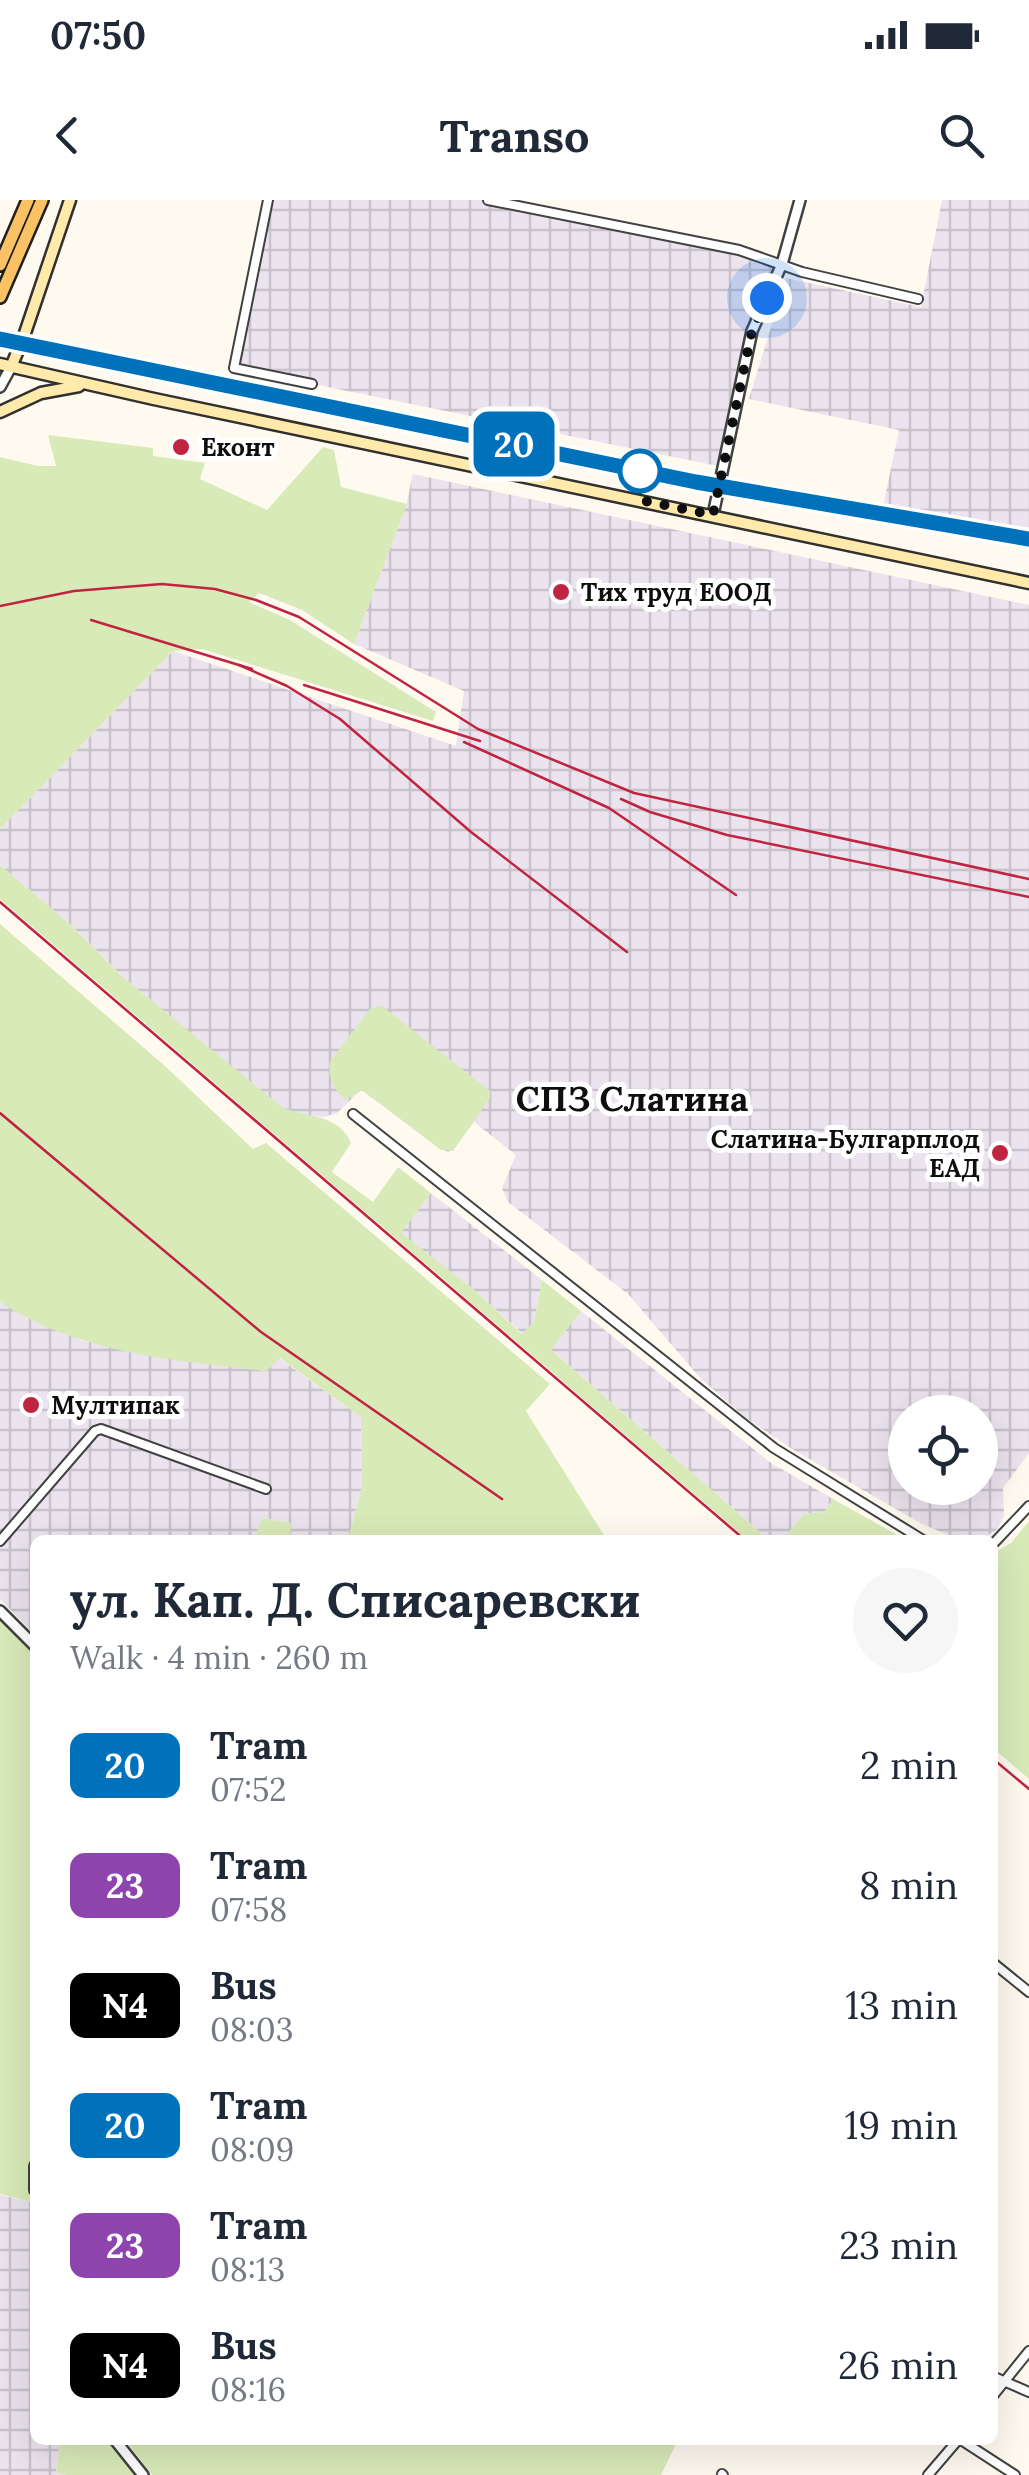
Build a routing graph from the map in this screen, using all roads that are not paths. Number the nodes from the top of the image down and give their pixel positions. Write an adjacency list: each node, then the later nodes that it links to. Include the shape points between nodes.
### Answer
1 (28, 200): 8 (main road)
2 (42, 200): 9 (main road)
3 (70, 200): 11 (main road, via 24,336)
4 (268, 200): 12 (street, via 234,368)
5 (488, 200): 7 (street)
6 (800, 200): 7 (street)
7 (782, 264): 10 (street); 16 (street, via 752,331)
8 (0, 265)
9 (0, 297)
10 (918, 299)
11 (5, 365): 13 (main road); 14 (street)
12 (312, 384)
13 (92, 386): 15 (main road, via 49,390); 16 (main road)
14 (0, 387)
15 (0, 412)
16 (713, 515): 17 (main road)
17 (1029, 582)
18 (353, 1114): 21 (street, via 774,1448)
19 (266, 1489): 23 (street, via 102,1429)
20 (1029, 1506): 22 (street)
21 (915, 1535)
22 (998, 1539)
23 (0, 1541)
24 (0, 1611): 25 (street)
25 (30, 1641)
26 (998, 1967): 27 (street)
27 (1029, 1992)
28 (1029, 2351): 30 (street)
29 (998, 2379): 30 (street)
30 (1004, 2382): 31 (street); 32 (street)
31 (998, 2390)
32 (1029, 2392)
33 (120, 2445): 36 (street)
34 (955, 2445): 37 (street)
35 (968, 2445): 38 (street)
36 (143, 2475)
37 (928, 2475)
38 (1015, 2475)

